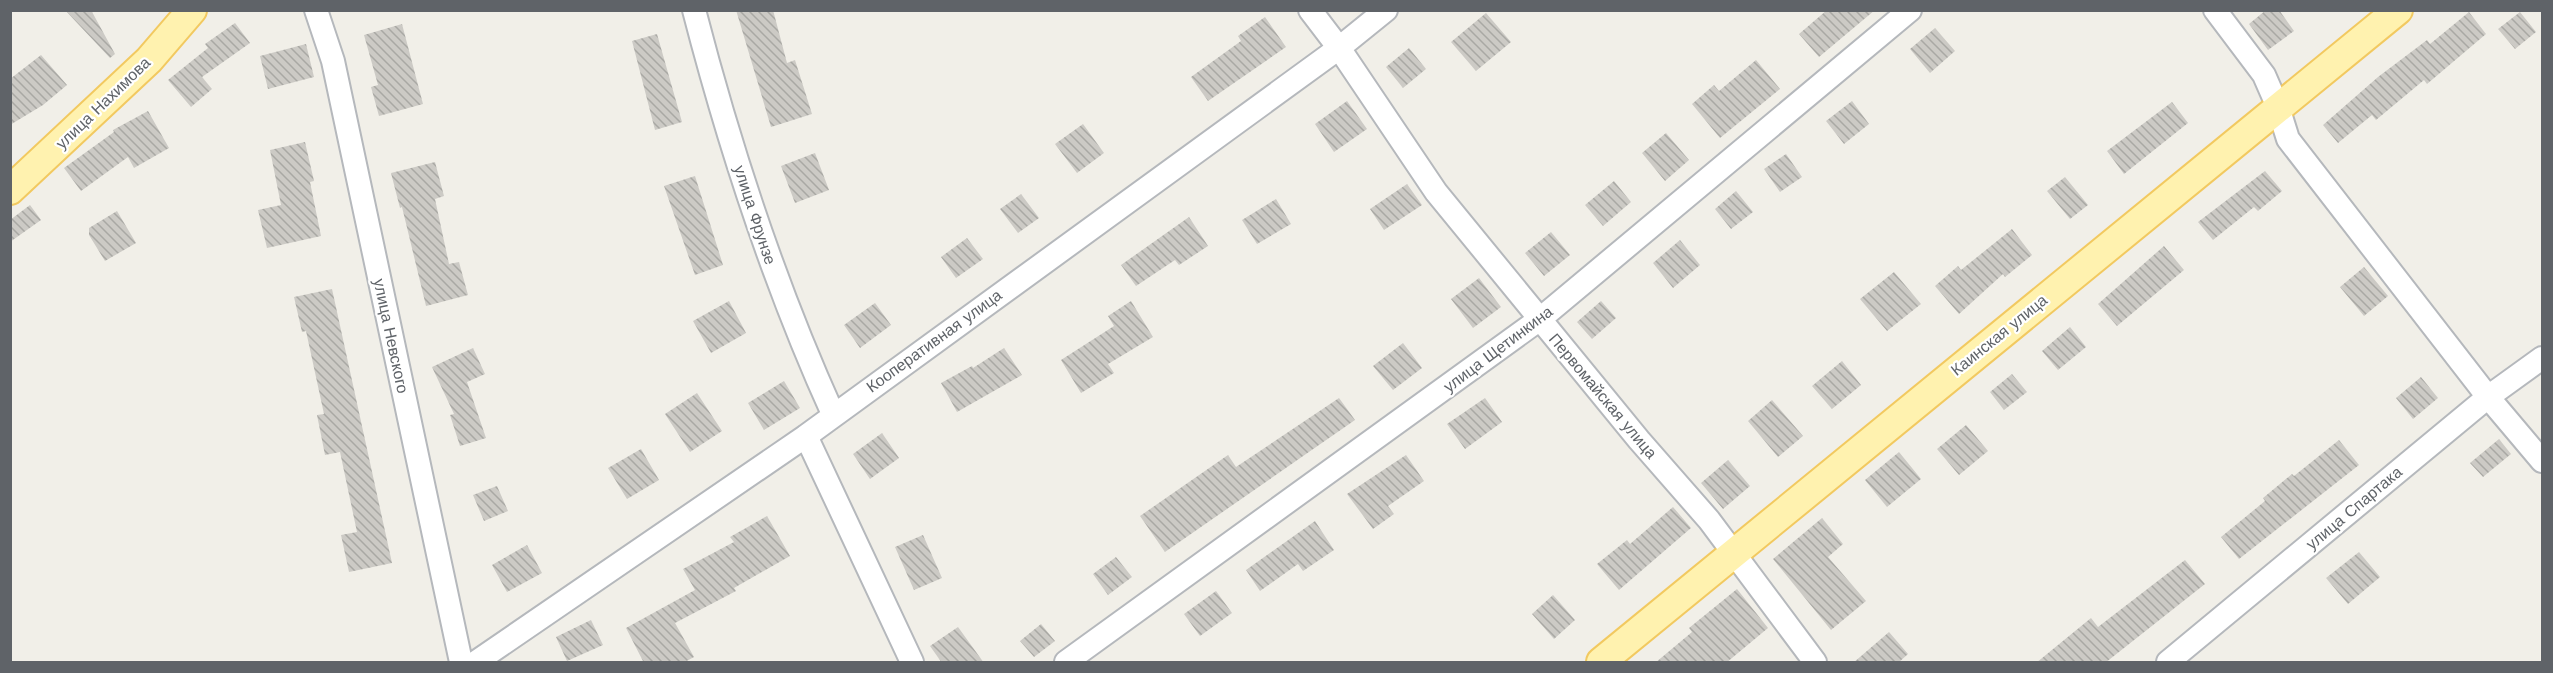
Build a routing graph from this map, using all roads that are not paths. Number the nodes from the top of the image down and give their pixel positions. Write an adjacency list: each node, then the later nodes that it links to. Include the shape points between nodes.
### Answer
1 (192, 10): 11 (main road, улица Нахимова, via 149,60)
2 (316, 10): 19 (street, улица Невского, via 333,61)
3 (694, 10): 15 (street, улица Фрунзе, via 715,92 762,241)
4 (1310, 10): 9 (street, Первомайская улица)
5 (1386, 10): 9 (street, Кооперативная улица)
6 (1910, 10): 12 (street, улица Щетинкина)
7 (2216, 10): 10 (street, via 2264,75)
8 (2398, 10): 10 (main road, Каинская улица)
9 (1339, 48): 12 (street, Первомайская улица, via 1436,192); 15 (street, Кооперативная улица)
10 (2278, 106): 14 (street, via 2288,139); 18 (main road, Каинская улица)
11 (10, 190)
12 (1540, 319): 18 (street, Первомайская улица); 22 (street, улица Щетинкина)
13 (2542, 358): 14 (street, улица Спартака)
14 (2488, 397): 17 (street); 25 (street, улица Спартака)
15 (833, 414): 16 (street, Кооперативная улица)
16 (806, 436): 20 (street, Кооперативная улица); 21 (street)
17 (2542, 461)
18 (1734, 553): 23 (main road, Каинская улица); 24 (street, Первомайская улица)
19 (461, 663)
20 (476, 663)
21 (912, 663)
22 (1066, 663)
23 (1601, 663)
24 (1815, 663)
25 (2168, 663)

